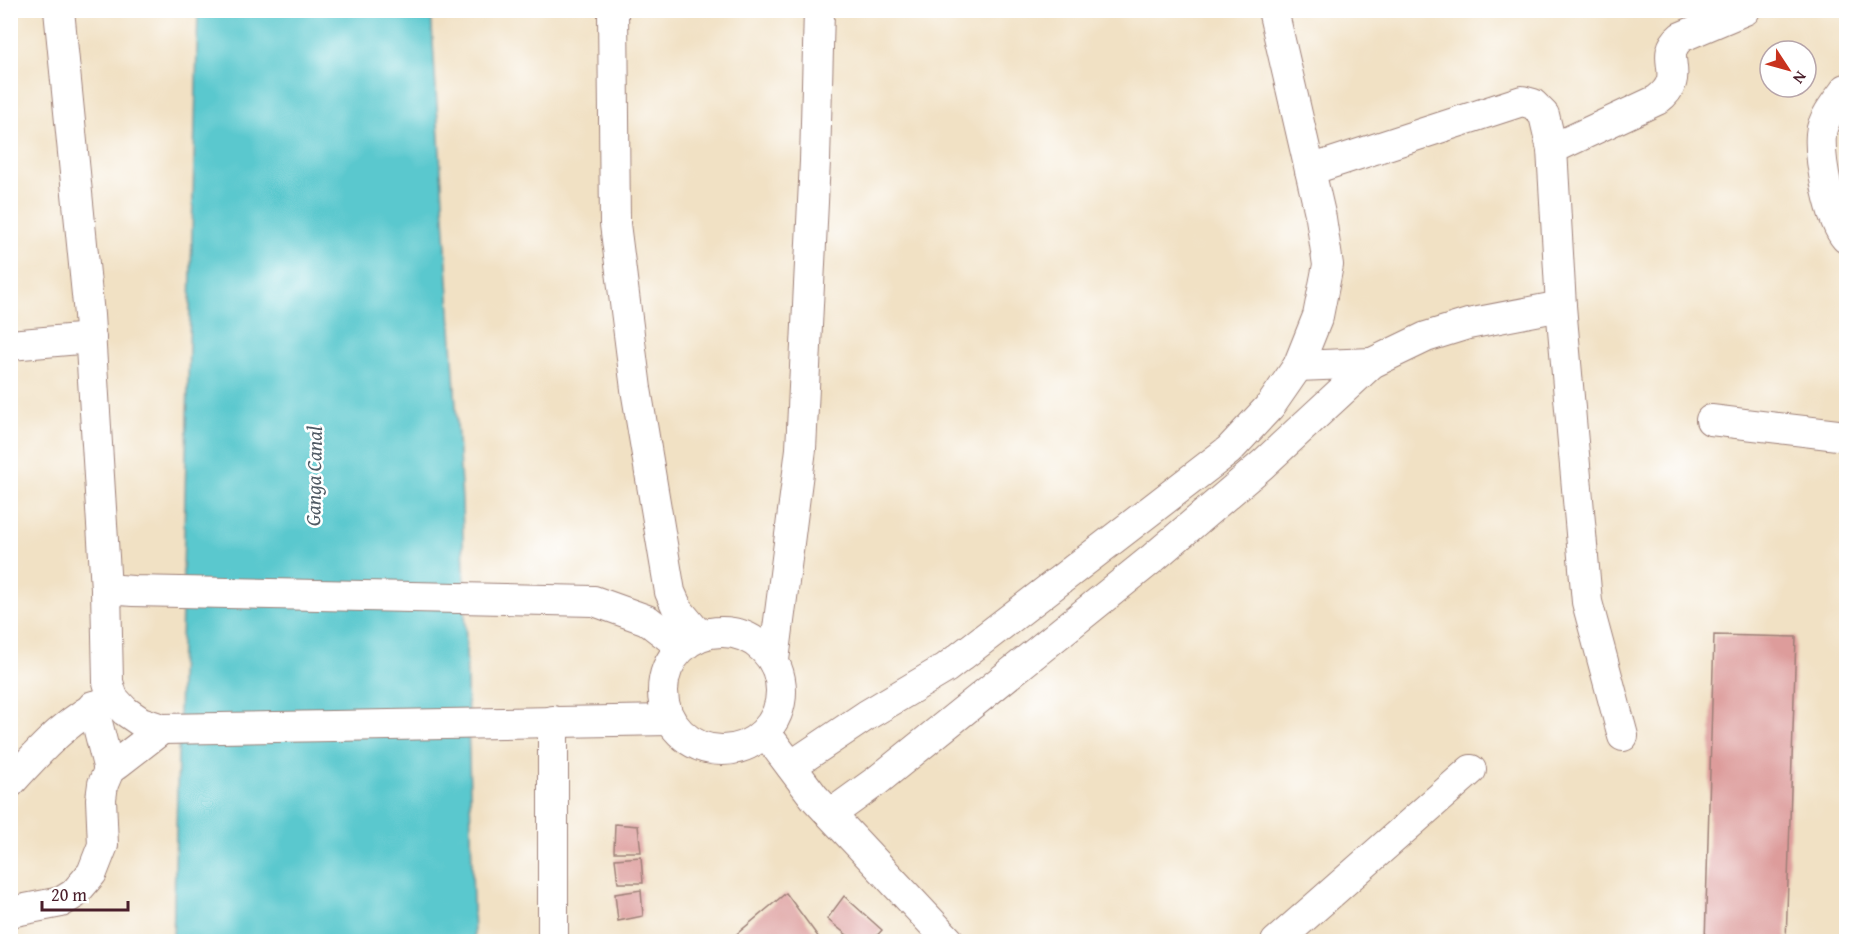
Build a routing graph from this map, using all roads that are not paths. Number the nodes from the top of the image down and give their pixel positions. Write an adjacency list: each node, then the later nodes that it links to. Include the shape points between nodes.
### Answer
1 (59, 10): 11 (street)
2 (613, 10): 18 (street, via 615,224 636,389 670,592)
3 (819, 10): 19 (street, via 801,449)
4 (1273, 10): 8 (street)
5 (1745, 10): 7 (street, via 1674,43 1671,90)
6 (1846, 90): 9 (street, via 1821,132 1828,196)
7 (1552, 149): 8 (street, via 1544,115 1533,104 1522,101); 10 (street)
8 (1310, 170): 14 (street, via 1328,265 1318,316)
9 (1846, 238)
10 (1561, 306): 13 (street, via 1468,324 1426,337); 25 (street, via 1587,602)
11 (91, 338): 12 (street); 17 (street)
12 (10, 345)
13 (1372, 363): 14 (street); 30 (street, via 1262,465 1153,558)
14 (1298, 366): 26 (street, via 1271,405 1229,450 946,668)
15 (1711, 420): 16 (street)
16 (1846, 436)
17 (120, 590): 18 (street, via 594,601); 20 (street)
18 (690, 641): 19 (street, via 727,631 754,640); 21 (street, via 667,669 663,695)
19 (774, 660): 24 (street, via 782,684 779,710)
20 (103, 702): 23 (street); 27 (street); 29 (street, via 56,734)
21 (670, 720): 22 (street); 24 (street, via 688,740 714,750 741,747)
22 (553, 721): 23 (street); 32 (street)
23 (162, 729): 27 (street)
24 (765, 732): 26 (street)
25 (1623, 736)
26 (791, 766): 30 (street)
27 (109, 770): 31 (street, via 101,799 103,845 92,873 74,894 61,902)
28 (1471, 770): 34 (street)
29 (10, 783)
30 (831, 814): 33 (street)
31 (10, 912)
32 (553, 942)
33 (950, 942)
34 (1275, 942)

